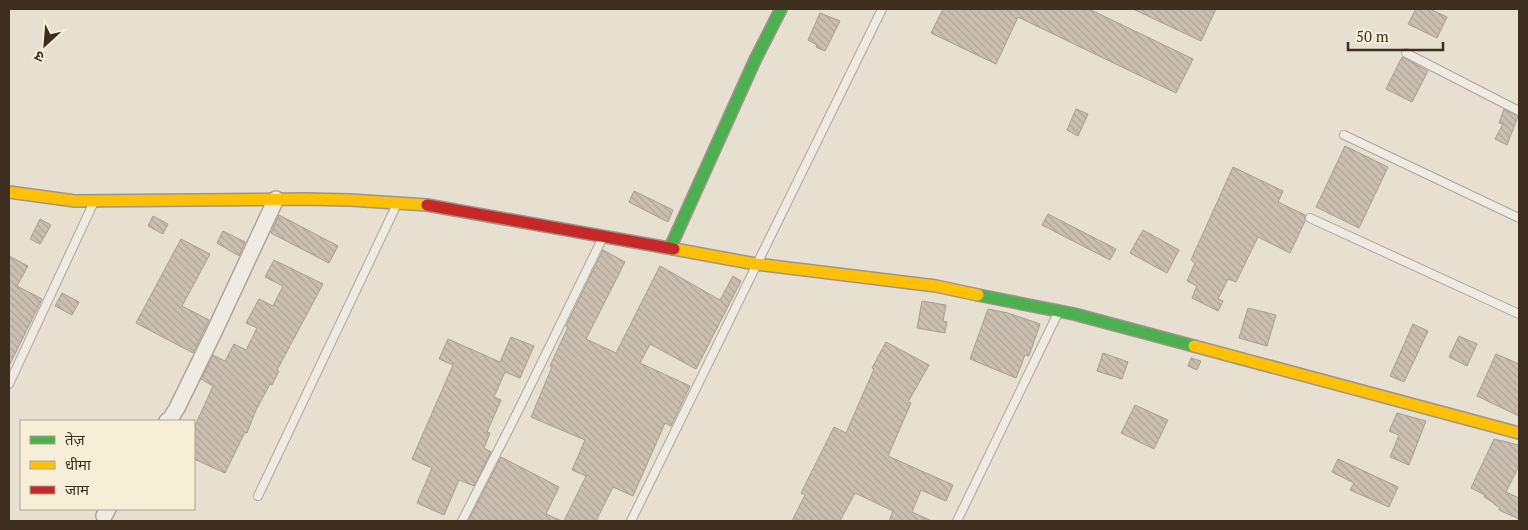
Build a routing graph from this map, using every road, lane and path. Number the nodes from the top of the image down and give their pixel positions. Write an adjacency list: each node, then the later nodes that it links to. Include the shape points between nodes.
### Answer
1 (781, 9): 13 (street)
2 (882, 9): 14 (lane)
3 (1406, 53): 4 (lane)
4 (1519, 111)
5 (1344, 134): 11 (lane)
6 (9, 192): 8 (street)
7 (276, 199): 8 (street); 9 (street); 18 (street, via 182,399)
8 (94, 201): 17 (lane)
9 (398, 201): 12 (street); 20 (lane)
10 (1310, 218): 16 (lane)
11 (1519, 218)
12 (603, 236): 13 (street); 21 (lane)
13 (670, 248): 14 (street)
14 (756, 264): 15 (street, via 936,286); 22 (lane)
15 (1059, 312): 19 (street); 23 (lane)
16 (1519, 314)
17 (9, 384)
18 (168, 420)
19 (1519, 433)
20 (258, 496)
21 (462, 521)
22 (631, 521)
23 (957, 521)

